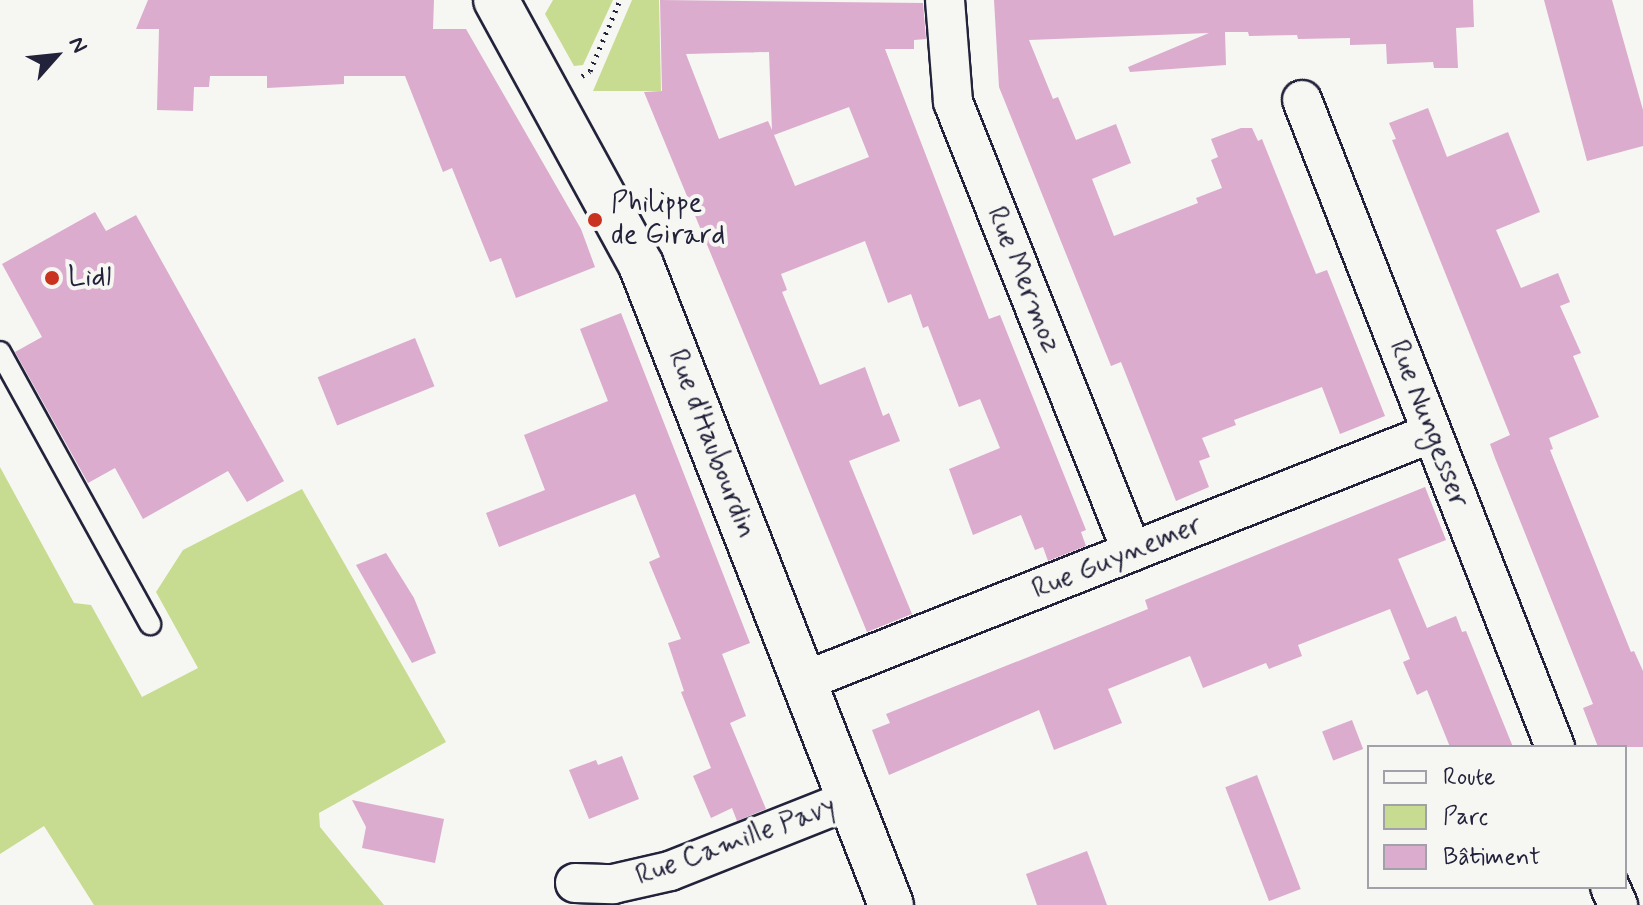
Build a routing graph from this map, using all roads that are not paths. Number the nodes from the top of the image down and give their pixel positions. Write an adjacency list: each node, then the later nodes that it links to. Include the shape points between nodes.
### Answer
1 (496, 0): 8 (main road, Rue d'Haubourdin, via 641,265)
2 (945, 0): 6 (street, Rue Mermoz, via 953,102)
3 (1302, 100): 5 (street, Rue Nungesser)
4 (0, 352): 7 (lane)
5 (1432, 433): 6 (street, Rue Guynemer); 9 (street, Rue Nungesser)
6 (1132, 552): 8 (street, Rue Guynemer)
7 (150, 624)
8 (802, 682): 10 (main road, Rue d'Haubourdin)
9 (1554, 745)
10 (849, 800): 11 (street, Rue Camille Pavy, via 646,879); 12 (main road, Rue d'Haubourdin)
11 (575, 883)
12 (891, 905)

